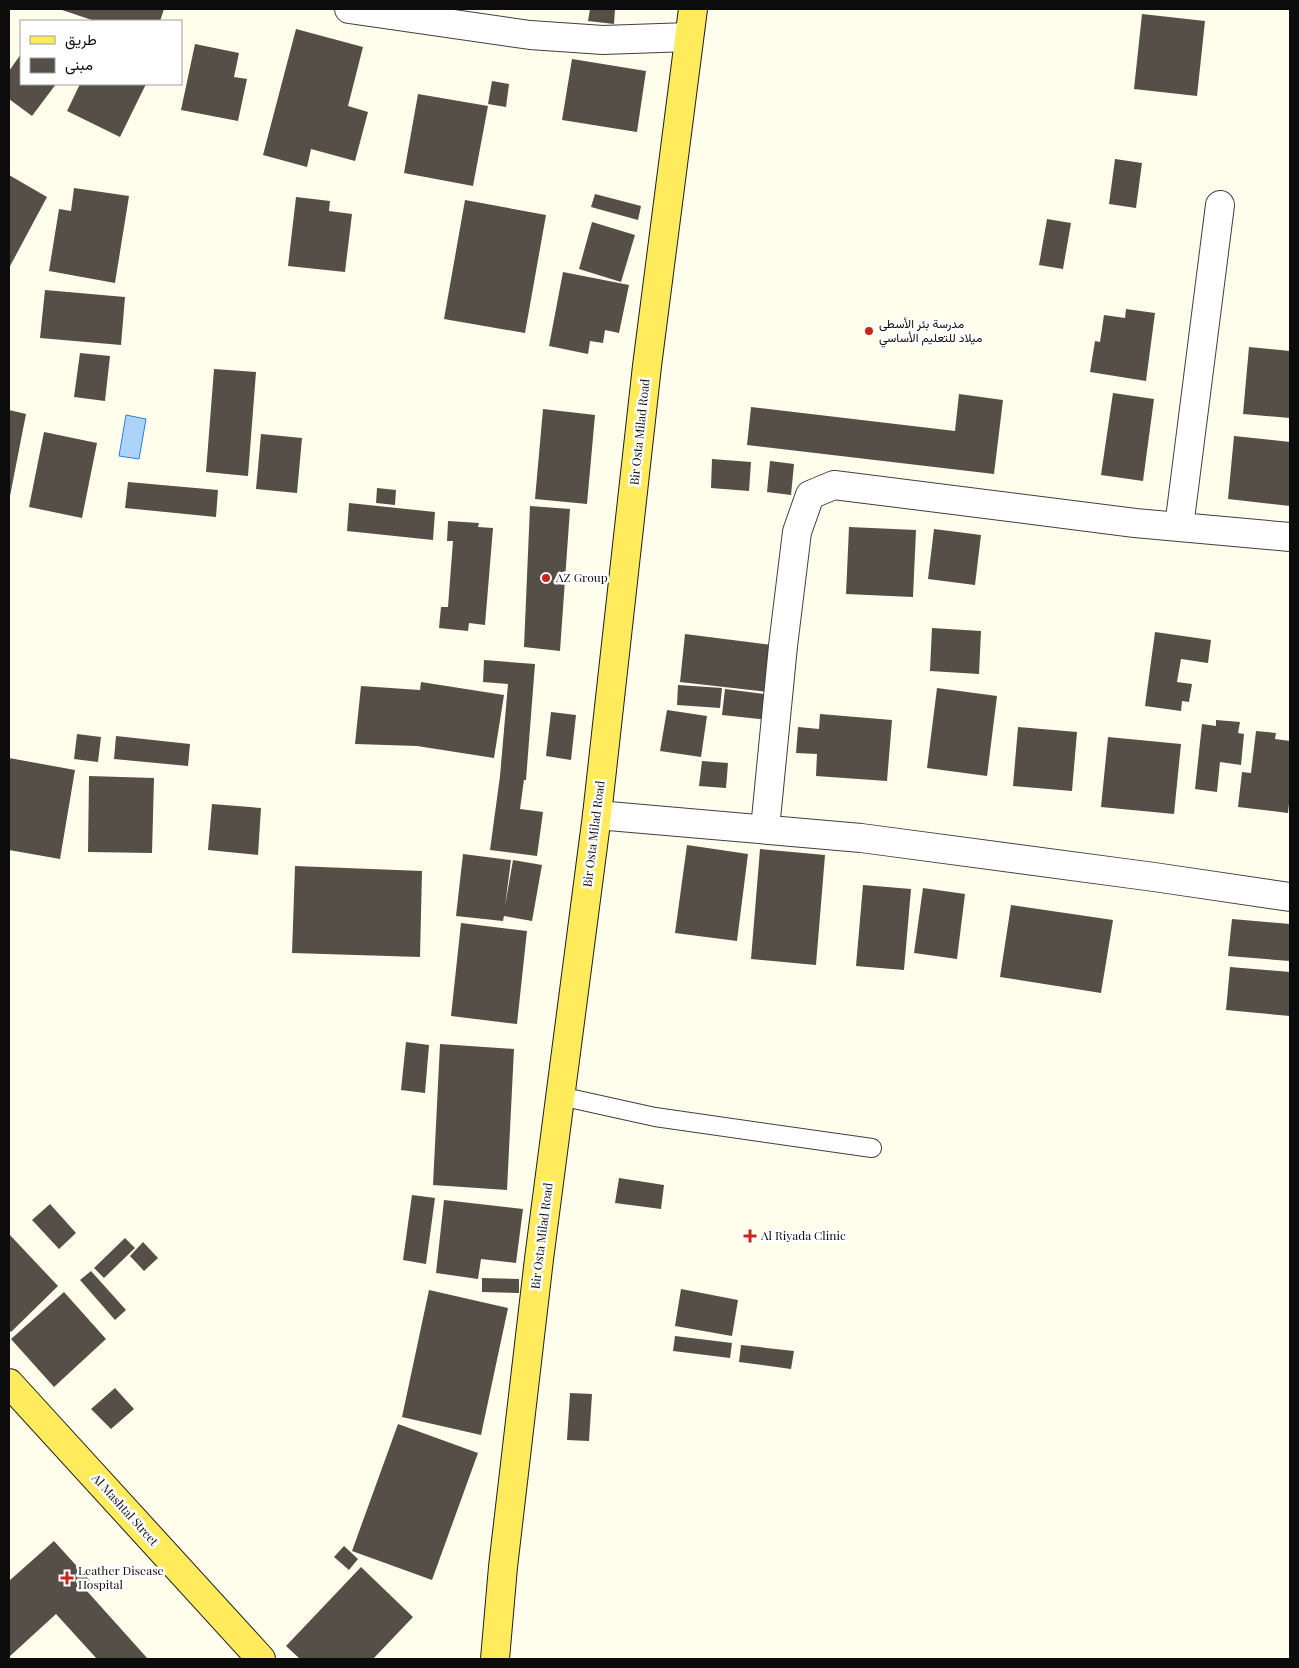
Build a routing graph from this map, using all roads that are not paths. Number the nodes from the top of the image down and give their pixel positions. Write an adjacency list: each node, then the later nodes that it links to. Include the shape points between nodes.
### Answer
1 (349, 9): 3 (street, via 530,35 603,40)
2 (693, 9): 3 (main road, Bir Osta Milad Road)
3 (689, 37): 7 (main road, Bir Osta Milad Road, via 647,366)
4 (1220, 205): 5 (street)
5 (1179, 527): 6 (street); 8 (street, via 834,485 810,495 797,532)
6 (1290, 537)
7 (597, 814): 8 (street); 10 (main road, Bir Osta Milad Road)
8 (765, 829): 9 (street, via 861,838)
9 (1290, 898)
10 (560, 1096): 11 (lane, via 655,1117); 14 (main road, Bir Osta Milad Road, via 503,1567)
11 (872, 1148)
12 (9, 1383): 13 (main road, Al Mashtal Street)
13 (261, 1659)
14 (495, 1659)

